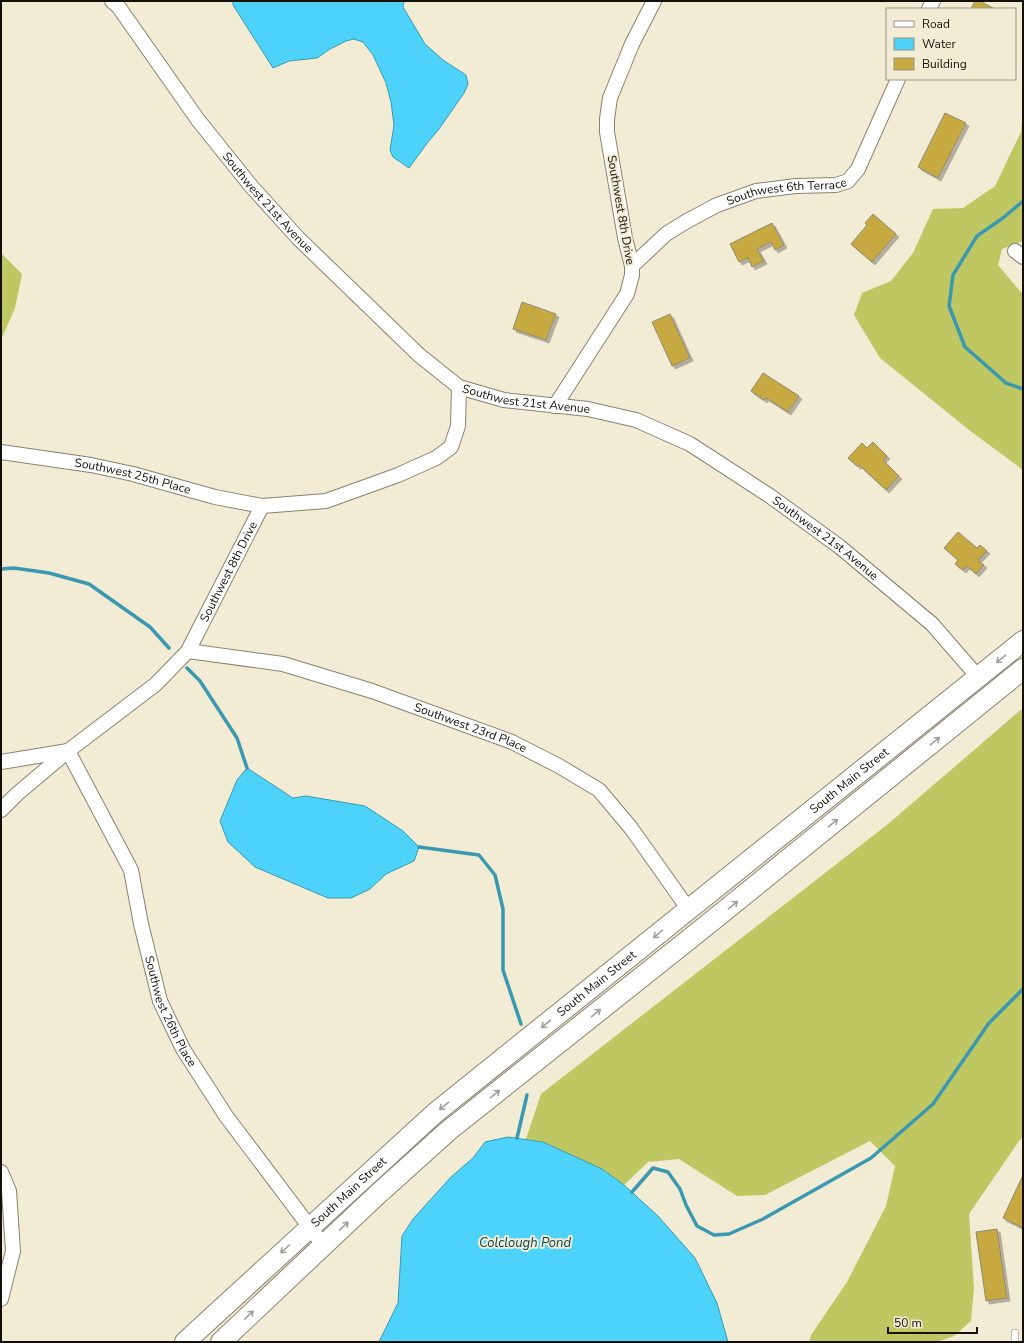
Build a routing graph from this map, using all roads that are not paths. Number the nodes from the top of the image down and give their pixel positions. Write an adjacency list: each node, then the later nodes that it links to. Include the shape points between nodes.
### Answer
1 (112, 1): 5 (street, Southwest 21st Avenue, via 198,120 251,186 303,244 419,355)
2 (654, 1): 4 (street, Southwest 8th Drive, via 632,44 610,98 607,119 625,238)
3 (898, 80): 4 (street, Southwest 6th Terrace, via 858,169 848,181 836,185 756,191 717,205 666,234)
4 (632, 266): 6 (street, Southwest 8th Drive, via 627,294)
5 (458, 387): 6 (street, Southwest 21st Avenue, via 504,400); 8 (street, Southwest 8th Drive, via 458,426 451,447 436,458 398,475 326,500)
6 (555, 406): 12 (street, Southwest 21st Avenue, via 588,409 636,420 690,444 770,496 840,547 932,624)
7 (1, 452): 8 (street, Southwest 25th Place, via 91,465)
8 (262, 506): 10 (street, Southwest 8th Drive)
9 (1023, 641): 12 (main road, South Main Street, one-way to 12)
10 (188, 651): 14 (street, Southwest 8th Drive, via 156,684); 17 (street, Southwest 23rd Place, via 283,664 372,691 512,742 559,766 599,790 631,828)
11 (1023, 669): 13 (main road, South Main Street)
12 (978, 677): 13 (main road); 17 (main road, South Main Street)
13 (990, 696): 18 (main road, South Main Street, one-way to 13)
14 (68, 751): 15 (street); 16 (street, Southwest 8th Drive); 20 (street, Southwest 26th Place, via 131,870 160,1001 183,1049 226,1116)
15 (1, 762)
16 (1, 810)
17 (689, 910): 18 (main road); 20 (main road, South Main Street, one-way to 20, via 435,1113)
18 (702, 929): 21 (main road, South Main Street, one-way to 18, via 448,1131)
19 (1, 1172): 22 (street, via 9,1191 13,1251)
20 (310, 1226): 21 (street, Southwest 26th Place); 24 (main road, South Main Street, one-way to 24)
21 (324, 1246): 25 (main road, South Main Street, one-way to 21)
22 (1, 1299)
23 (1015, 1333): 26 (lane)
24 (185, 1342)
25 (221, 1342)
26 (1015, 1342)

